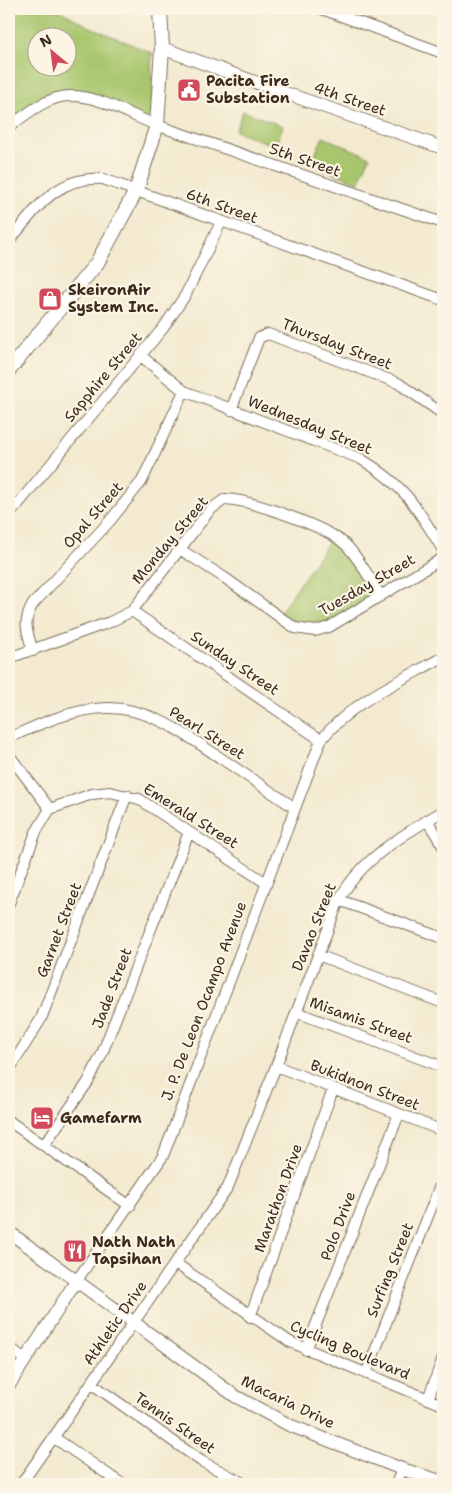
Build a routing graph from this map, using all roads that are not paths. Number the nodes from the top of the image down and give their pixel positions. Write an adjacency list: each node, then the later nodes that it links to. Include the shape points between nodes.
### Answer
1 (160, 9): 3 (main road)
2 (322, 9): 4 (street)
3 (162, 48): 7 (main road); 9 (street, 4th Street)
4 (443, 52)
5 (9, 113): 6 (street)
6 (20, 118): 7 (street, 5th Street, via 68,96 102,102); 8 (street, 5th Street)
7 (157, 125): 10 (main road); 12 (street, 5th Street)
8 (9, 127)
9 (443, 148)
10 (136, 191): 11 (street, 6th Street); 13 (street, 6th Street, via 103,179 75,180 47,197); 16 (main road, via 97,264)
11 (221, 222): 14 (street, 6th Street); 15 (street, Sapphire Street, via 186,294)
12 (443, 223)
13 (9, 241)
14 (443, 300)
15 (141, 356): 17 (street, Wednesday Street); 20 (street, Sapphire Street)
16 (9, 370)
17 (184, 390): 18 (street, Wednesday Street); 26 (street, Opal Street, via 142,482 26,615 26,627)
18 (231, 410): 19 (street, Thursday Street, via 259,338 268,334 398,383); 22 (street, Wednesday Street, via 361,459 386,474 415,504)
19 (443, 414)
20 (9, 515)
21 (178, 548): 24 (street, Tuesday Street, via 295,628 315,631 329,627); 24 (street, Monday Street, via 210,510 225,499 240,500 330,533 347,545); 25 (street, Monday Street)
22 (443, 550)
23 (443, 558): 24 (street, Tuesday Street)
24 (381, 596)
25 (132, 611): 26 (street); 30 (street, Sunday Street)
26 (34, 651): 28 (street)
27 (443, 657): 30 (street, J. P. De Leon Ocampo Avenue, via 351,710 332,725)
28 (9, 658)
29 (9, 738): 33 (street, Pearl Street, via 42,722 83,711 107,708 134,711 174,727)
30 (321, 740): 33 (street, J. P. De Leon Ocampo Avenue)
31 (9, 755): 34 (street)
32 (127, 795): 34 (street, Emerald Street, via 110,792 92,794); 37 (street, Emerald Street, via 139,799); 48 (street, Garnet Street, via 41,1019)
33 (295, 808): 39 (street, J. P. De Leon Ocampo Avenue)
34 (50, 809): 41 (street, via 36,832)
35 (443, 811): 36 (street, Davao Street)
36 (427, 820): 38 (street); 40 (street, Davao Street, via 367,863 349,882)
37 (189, 832): 39 (street, Emerald Street); 53 (street, Jade Street, via 101,1056 88,1082)
38 (443, 846)
39 (266, 883): 55 (street, J. P. De Leon Ocampo Avenue, via 163,1156)
40 (339, 900): 42 (street); 43 (street, Davao Street)
41 (9, 903)
42 (443, 938)
43 (318, 955): 44 (street); 45 (street, Davao Street)
44 (443, 1003)
45 (296, 1012): 46 (street, Davao Street); 47 (street, Misamis Street)
46 (276, 1066): 49 (street, Bukidnon Street); 57 (street, Athletic Drive, via 228,1187)
47 (443, 1067)
48 (9, 1070)
49 (333, 1089): 50 (street, Bukidnon Street); 59 (street, Marathon Drive)
50 (399, 1114): 52 (street, Bukidnon Street); 62 (street, Polo Drive)
51 (9, 1121): 53 (street)
52 (443, 1131)
53 (44, 1145): 55 (street)
54 (443, 1178): 65 (street, Surfing Street)
55 (130, 1206): 58 (street, J. P. De Leon Ocampo Avenue)
56 (9, 1232): 58 (street, Macaria Drive)
57 (175, 1263): 59 (street, Cycling Boulevard); 60 (street, Athletic Drive)
58 (76, 1280): 60 (street, Macaria Drive); 64 (street, J. P. De Leon Ocampo Avenue)
59 (250, 1317): 62 (street, Cycling Boulevard)
60 (133, 1323): 66 (street, Athletic Drive); 71 (street, Macaria Drive, via 240,1399 289,1424)
61 (9, 1347): 64 (street)
62 (306, 1350): 65 (street, Cycling Boulevard)
63 (443, 1358): 68 (street)
64 (25, 1359): 67 (street, J. P. De Leon Ocampo Avenue)
65 (366, 1374): 68 (street, Cycling Boulevard)
66 (91, 1383): 70 (street, Athletic Drive); 75 (street, Tennis Street, via 201,1461)
67 (9, 1384)
68 (428, 1399): 69 (street, Cycling Boulevard)
69 (443, 1405)
70 (53, 1437): 73 (street, Athletic Drive); 74 (street)
71 (402, 1469): 72 (street, Macaria Drive); 76 (street)
72 (443, 1482)
73 (21, 1484)
74 (122, 1484)
75 (245, 1484)
76 (396, 1484)

